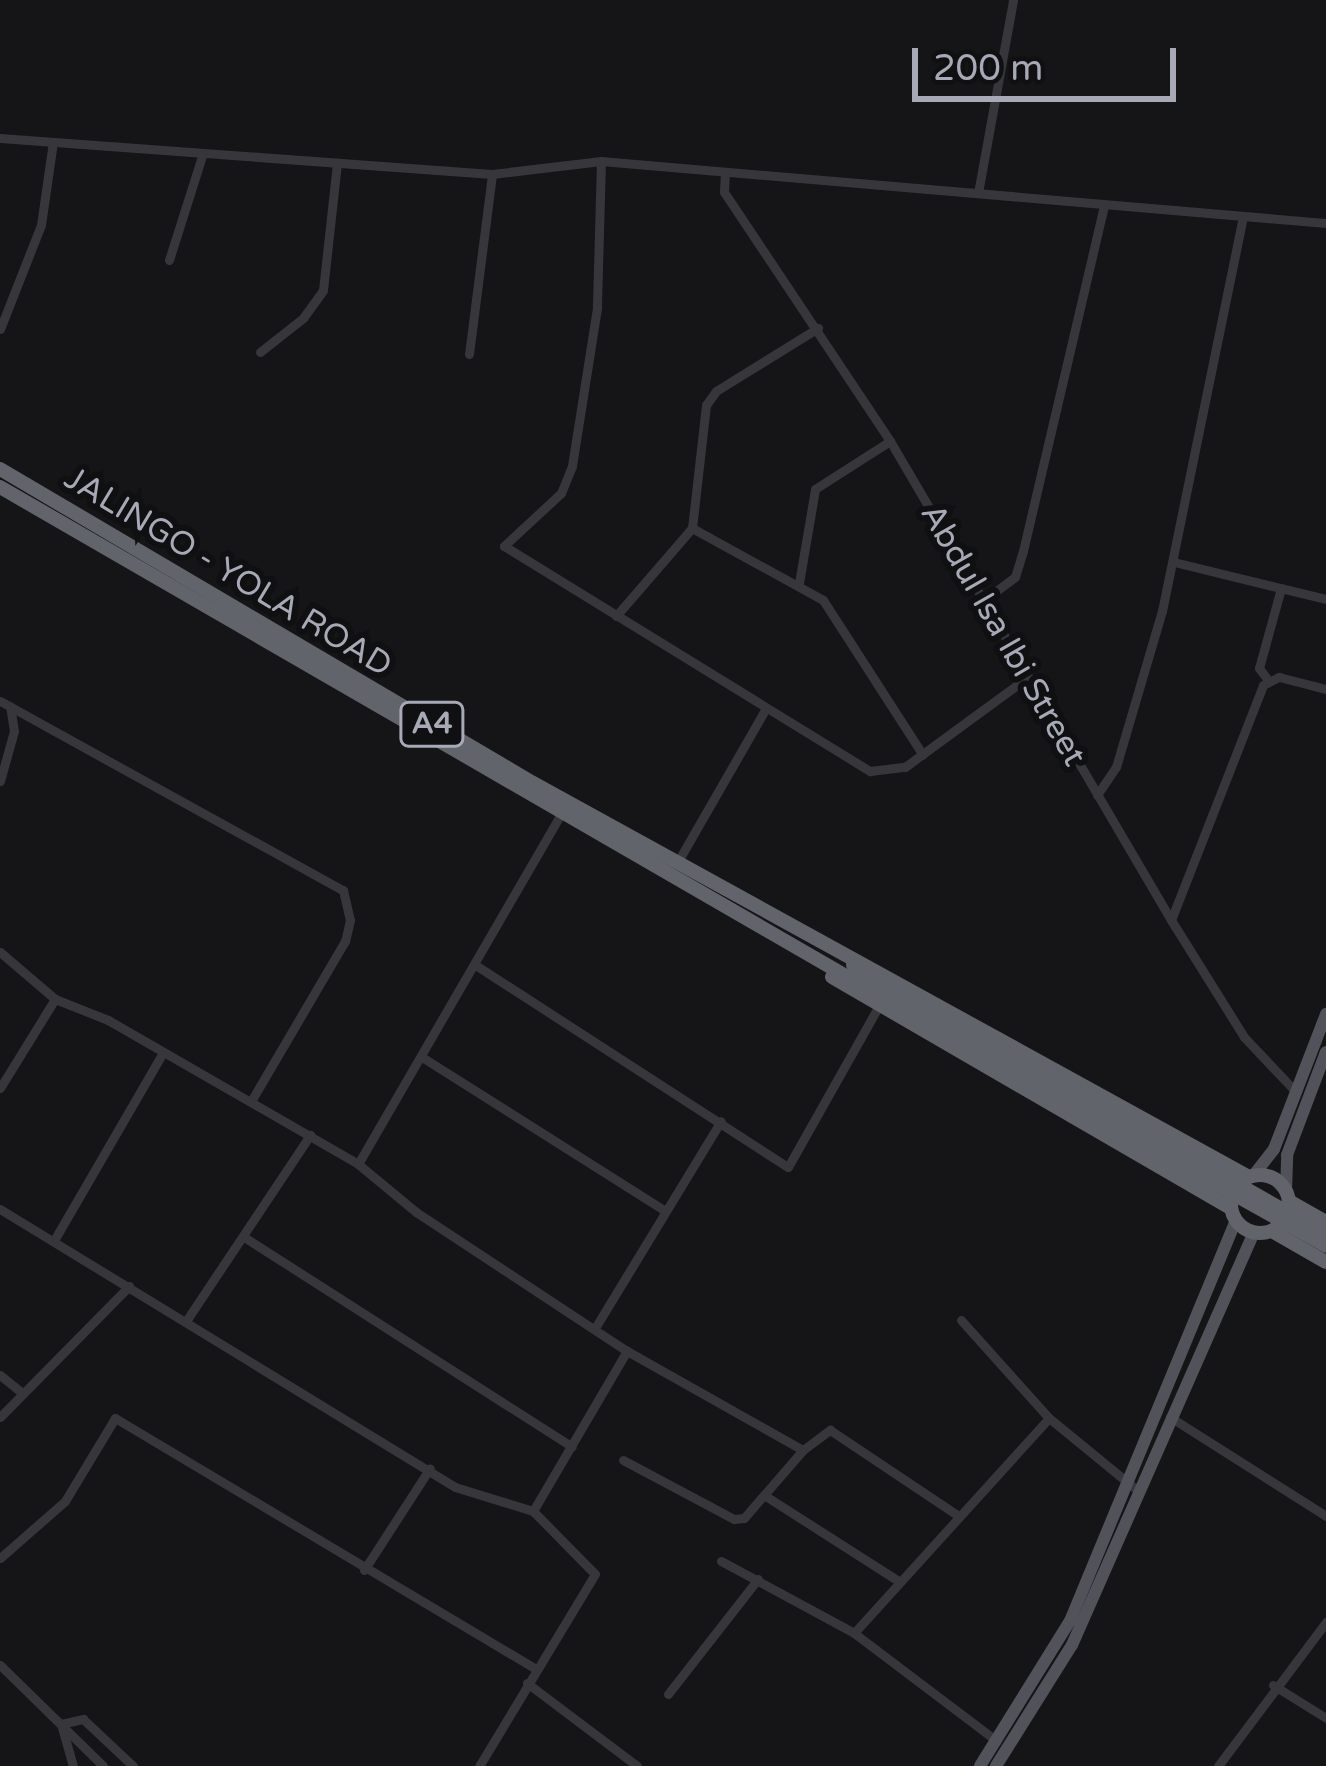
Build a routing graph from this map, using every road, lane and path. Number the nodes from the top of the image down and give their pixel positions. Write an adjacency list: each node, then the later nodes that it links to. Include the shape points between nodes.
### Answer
1 (1013, 0): 9 (street)
2 (0, 138): 3 (street)
3 (53, 142): 4 (street); 15 (street, via 41,225)
4 (203, 153): 6 (street); 14 (street)
5 (602, 161): 7 (street); 8 (street); 28 (street, via 597,308 572,466 561,493 504,546)
6 (337, 163): 8 (street); 17 (street, via 322,290 303,318)
7 (725, 172): 9 (street); 16 (street, Abdul Isa Ibi Street, via 724,192)
8 (492, 174): 18 (street)
9 (978, 193): 10 (street)
10 (1104, 206): 12 (street); 27 (street, via 1015,577)
11 (1326, 214): 13 (street)
12 (1243, 216): 13 (street); 23 (street)
13 (1326, 223)
14 (169, 260)
15 (0, 328)
16 (818, 328): 19 (street, Abdul Isa Ibi Street); 22 (street, via 706,405)
17 (260, 352)
18 (469, 354)
19 (890, 441): 24 (street, via 815,489); 27 (street, Abdul Isa Ibi Street)
20 (0, 469): 38 (highway, JALINGO - YOLA ROAD / A4)
21 (0, 487): 37 (highway, A4)
22 (692, 527): 24 (street); 28 (street)
23 (1174, 562): 25 (street); 36 (street, via 1130,725 1110,782)
24 (799, 583): 34 (street, via 842,622)
25 (1281, 588): 26 (street); 30 (street, via 1259,668)
26 (1326, 598)
27 (982, 601): 29 (street, Abdul Isa Ibi Street)
28 (616, 616): 33 (street)
29 (1028, 677): 34 (street); 36 (street, Abdul Isa Ibi Street)
30 (1268, 680): 31 (street); 39 (street)
31 (1326, 689)
32 (5, 703): 35 (street, via 14,731); 53 (street, via 343,890 350,907 345,941)
33 (766, 708): 34 (street, via 870,771 893,773); 38 (street)
34 (922, 754)
35 (0, 781)
36 (1097, 795): 39 (street, Abdul Isa Ibi Street)
37 (560, 816): 42 (highway, A4); 43 (street)
38 (677, 863): 40 (highway, JALINGO - YOLA ROAD / A4)
39 (1171, 920): 52 (street, Abdul Isa Ibi Street, via 1244,1037)
40 (826, 949): 46 (highway, A4); 57 (highway, JALINGO - YOLA ROAD / A4, via 870,965)
41 (0, 952): 44 (street)
42 (819, 965): 45 (highway, A4); 46 (highway, A4)
43 (477, 966): 50 (street); 54 (street)
44 (55, 999): 49 (street); 51 (street)
45 (878, 1007): 54 (street, via 788,1167); 61 (highway, A4)
46 (918, 1010): 65 (highway, A4, bridge); 68 (highway, A4, bridge)
47 (1326, 1015): 52 (main road)
48 (1326, 1052): 58 (main road, via 1287,1155)
49 (162, 1054): 53 (street); 66 (street)
50 (425, 1059): 56 (street); 60 (street)
51 (0, 1088)
52 (1295, 1091): 57 (main road, via 1274,1149)
53 (251, 1101): 55 (street)
54 (721, 1121): 60 (street)
55 (310, 1136): 56 (street); 67 (street)
56 (358, 1164): 73 (street, via 416,1212)
57 (1251, 1177): 58 (highway, A4); 61 (highway, via 1234,1191)
58 (1287, 1196): 62 (highway, A4); 63 (highway)
59 (0, 1209): 66 (street)
60 (664, 1210): 73 (street)
61 (1234, 1214): 64 (highway, A4); 84 (main road)
62 (1326, 1222)
63 (1272, 1231): 64 (highway); 69 (highway)
64 (1255, 1233): 78 (main road)
65 (1326, 1234)
66 (56, 1237): 70 (street)
67 (244, 1237): 72 (street); 80 (street)
68 (1326, 1246)
69 (1326, 1262)
70 (128, 1286): 72 (street); 76 (street)
71 (961, 1320): 79 (street)
72 (186, 1321): 83 (street)
73 (595, 1328): 74 (street)
74 (627, 1351): 80 (street); 81 (street)
75 (0, 1375): 76 (street)
76 (21, 1392): 77 (street)
77 (0, 1417)
78 (1170, 1417): 84 (main road); 88 (street)
79 (1049, 1418): 84 (street); 87 (street)
80 (572, 1448): 86 (street)
81 (802, 1450): 85 (street); 87 (street, via 830,1430)
82 (623, 1460): 85 (street, via 734,1519)
83 (430, 1468): 86 (street, via 455,1486); 91 (street)
84 (1132, 1488): 103 (main road, via 1070,1621); 111 (main road, via 1072,1646)
85 (764, 1496): 93 (street)
86 (533, 1510): 97 (street, via 595,1574)
87 (957, 1515): 93 (street)
88 (1326, 1516)
89 (0, 1558): 91 (street, via 65,1501 115,1418)
90 (721, 1561): 92 (street)
91 (364, 1570): 97 (street)
92 (758, 1579): 95 (street); 100 (street)
93 (898, 1580): 95 (street)
94 (1326, 1622): 99 (street)
95 (854, 1633): 103 (street)
96 (0, 1665): 102 (street)
97 (535, 1668): 98 (street)
98 (527, 1683): 108 (street); 109 (street)
99 (1274, 1684): 101 (street); 104 (street)
100 (668, 1694)
101 (1326, 1718)
102 (61, 1724): 105 (street); 106 (street); 107 (street, via 88,1721)
103 (998, 1742): 110 (main road)
104 (1222, 1765)
105 (73, 1766)
106 (104, 1766)
107 (133, 1766)
108 (479, 1766)
109 (637, 1766)
110 (980, 1766)
111 (996, 1766)

